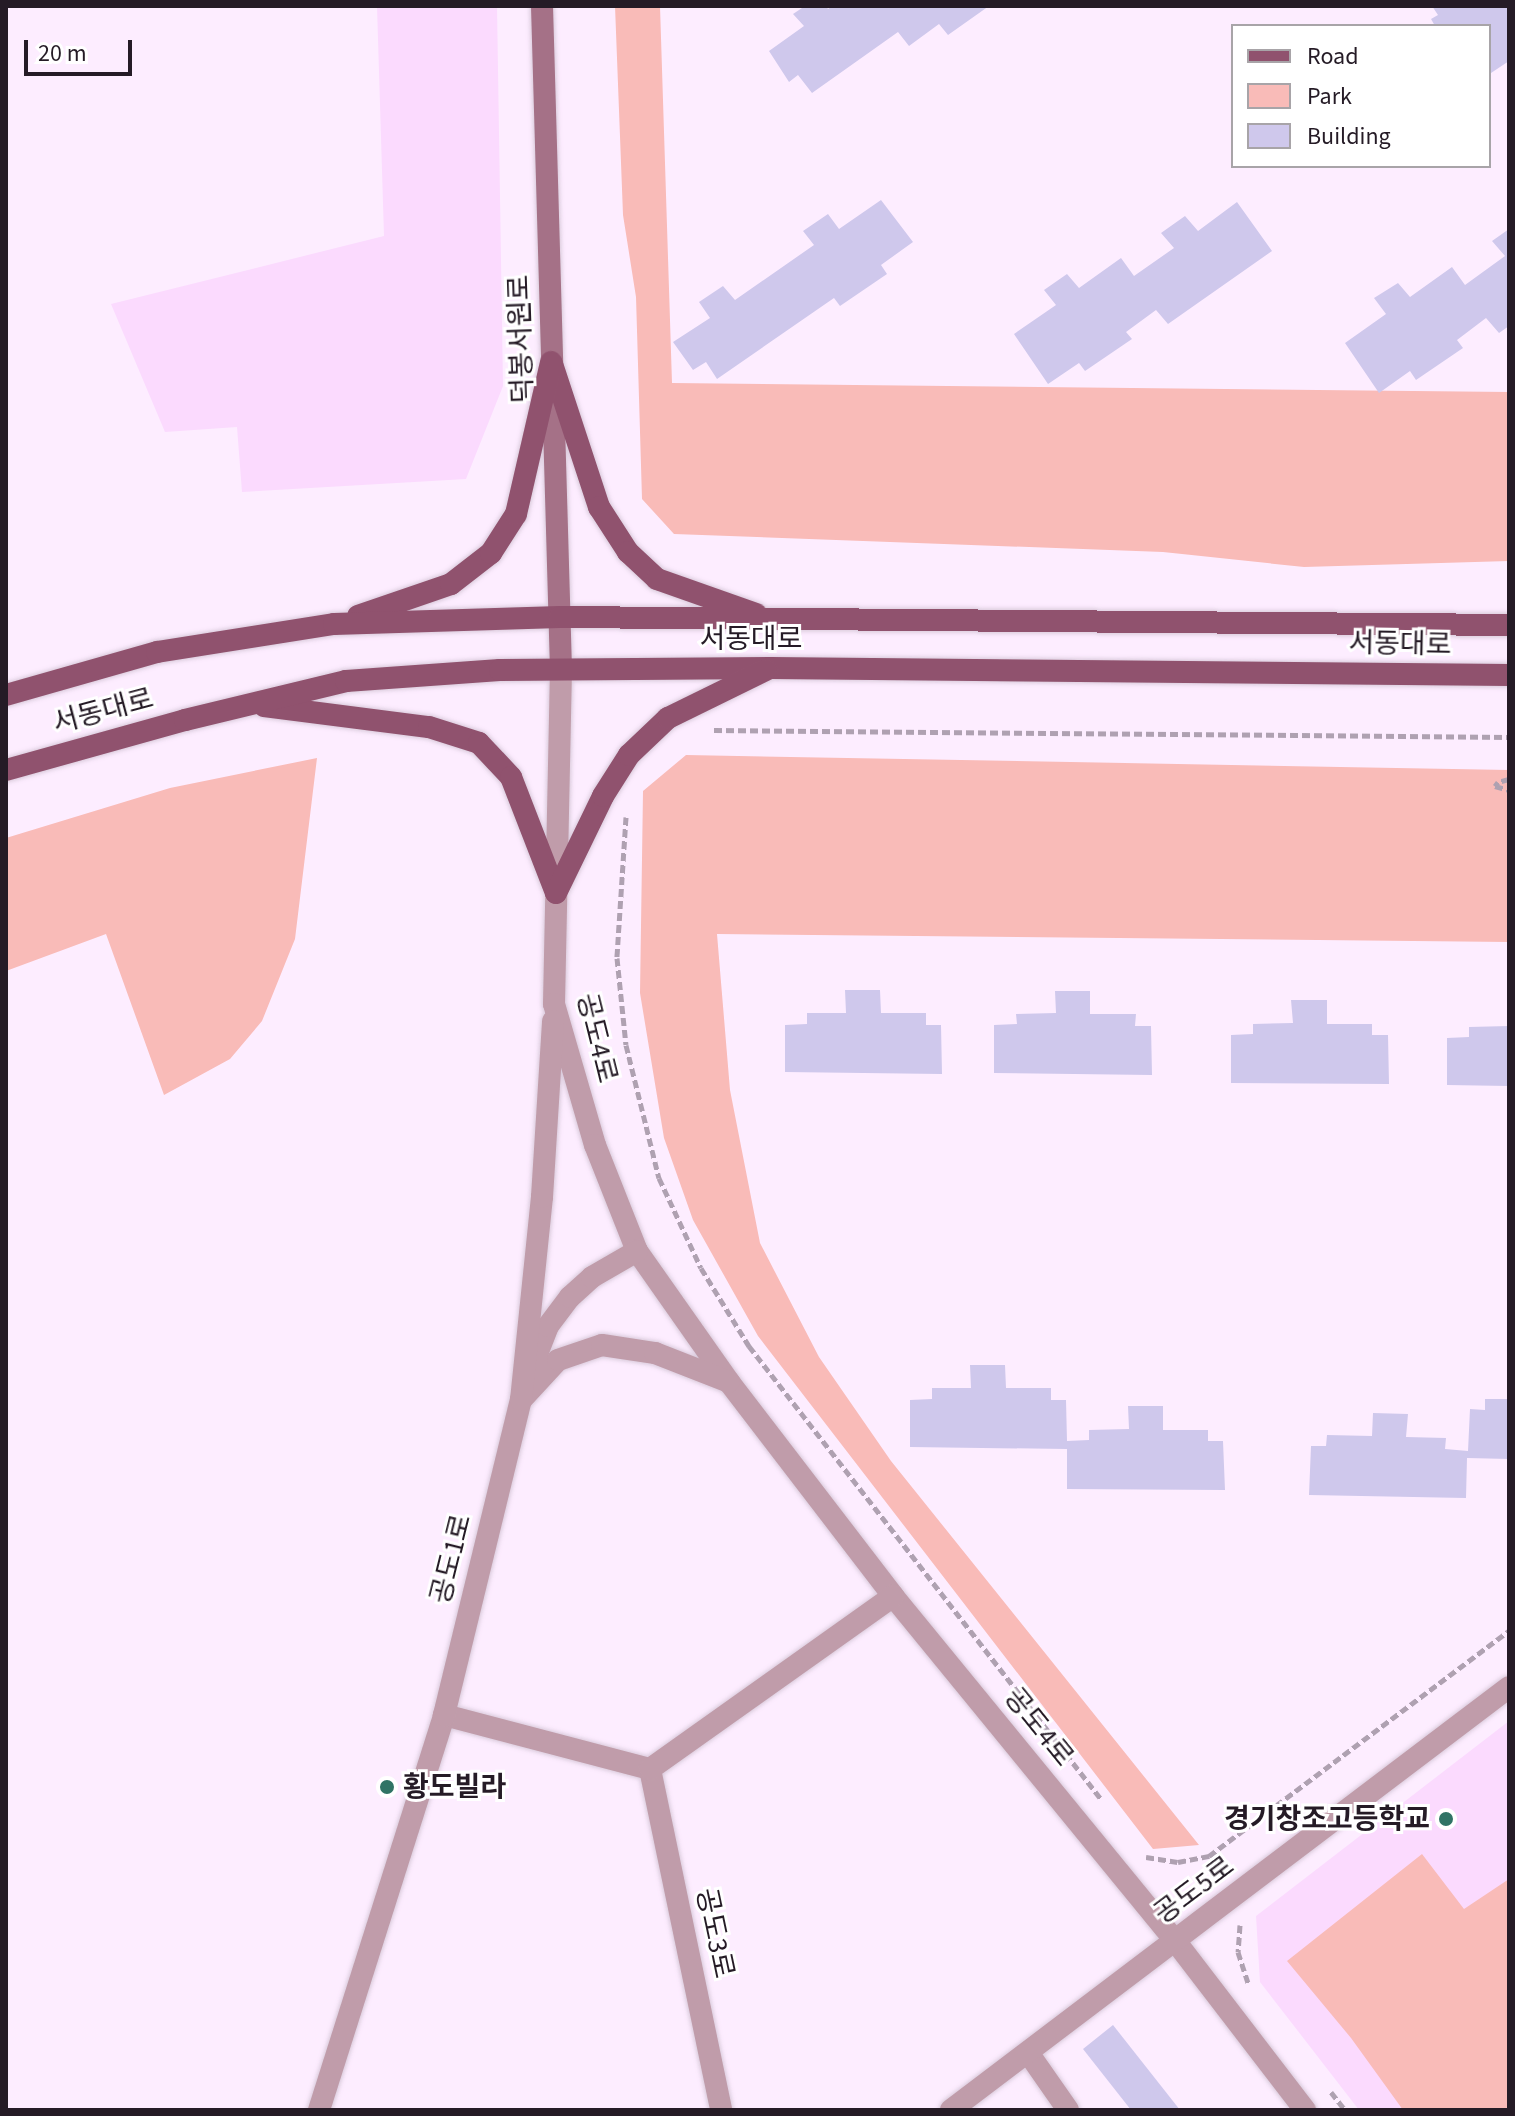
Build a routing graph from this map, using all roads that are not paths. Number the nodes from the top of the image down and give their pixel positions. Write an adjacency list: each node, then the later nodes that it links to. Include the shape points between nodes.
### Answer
1 (542, 6): 2 (main road, 덕봉서원로)
2 (551, 362): 3 (main road, 덕봉서원로); 4 (main road, via 599,507 628,552 657,579); 5 (main road, via 516,514 491,553 451,584)
3 (560, 617): 4 (main road, 서동대로); 5 (main road, 서동대로); 8 (main road, 덕봉서원로)
4 (777, 621): 6 (main road, 서동대로)
5 (334, 624): 10 (main road, 서동대로, via 157,652)
6 (1509, 625)
7 (770, 668): 8 (main road, 서동대로); 9 (main road, 서동대로); 13 (main road, via 668,718 629,755)
8 (561, 669): 11 (main road, 서동대로, via 346,681); 13 (street, 공도4로)
9 (1509, 675)
10 (6, 695)
11 (247, 704): 12 (main road, 서동대로); 13 (main road, via 429,727 479,743 511,777)
12 (6, 770)
13 (556, 893): 14 (street, 공도4로)
14 (554, 1004): 15 (street, 공도4로, via 595,1145); 17 (street, 공도1로, via 542,1197)
15 (637, 1251): 16 (street, 공도4로); 17 (street, via 592,1277 570,1297 548,1326)
16 (729, 1382): 17 (street, via 655,1353 602,1345 558,1360); 18 (street, 공도4로)
17 (521, 1400): 20 (street, 공도1로)
18 (893, 1596): 21 (street); 22 (street, 공도4로)
19 (1509, 1687): 22 (street, 공도5로)
20 (444, 1715): 21 (street); 24 (street, 공도1로)
21 (650, 1769): 25 (street, 공도3로)
22 (1176, 1942): 23 (street, 공도5로); 28 (street, 공도4로)
23 (1029, 2054): 26 (street, 공도5로); 27 (street)
24 (319, 2110)
25 (721, 2110)
26 (951, 2110)
27 (1068, 2110)
28 (1305, 2110)

